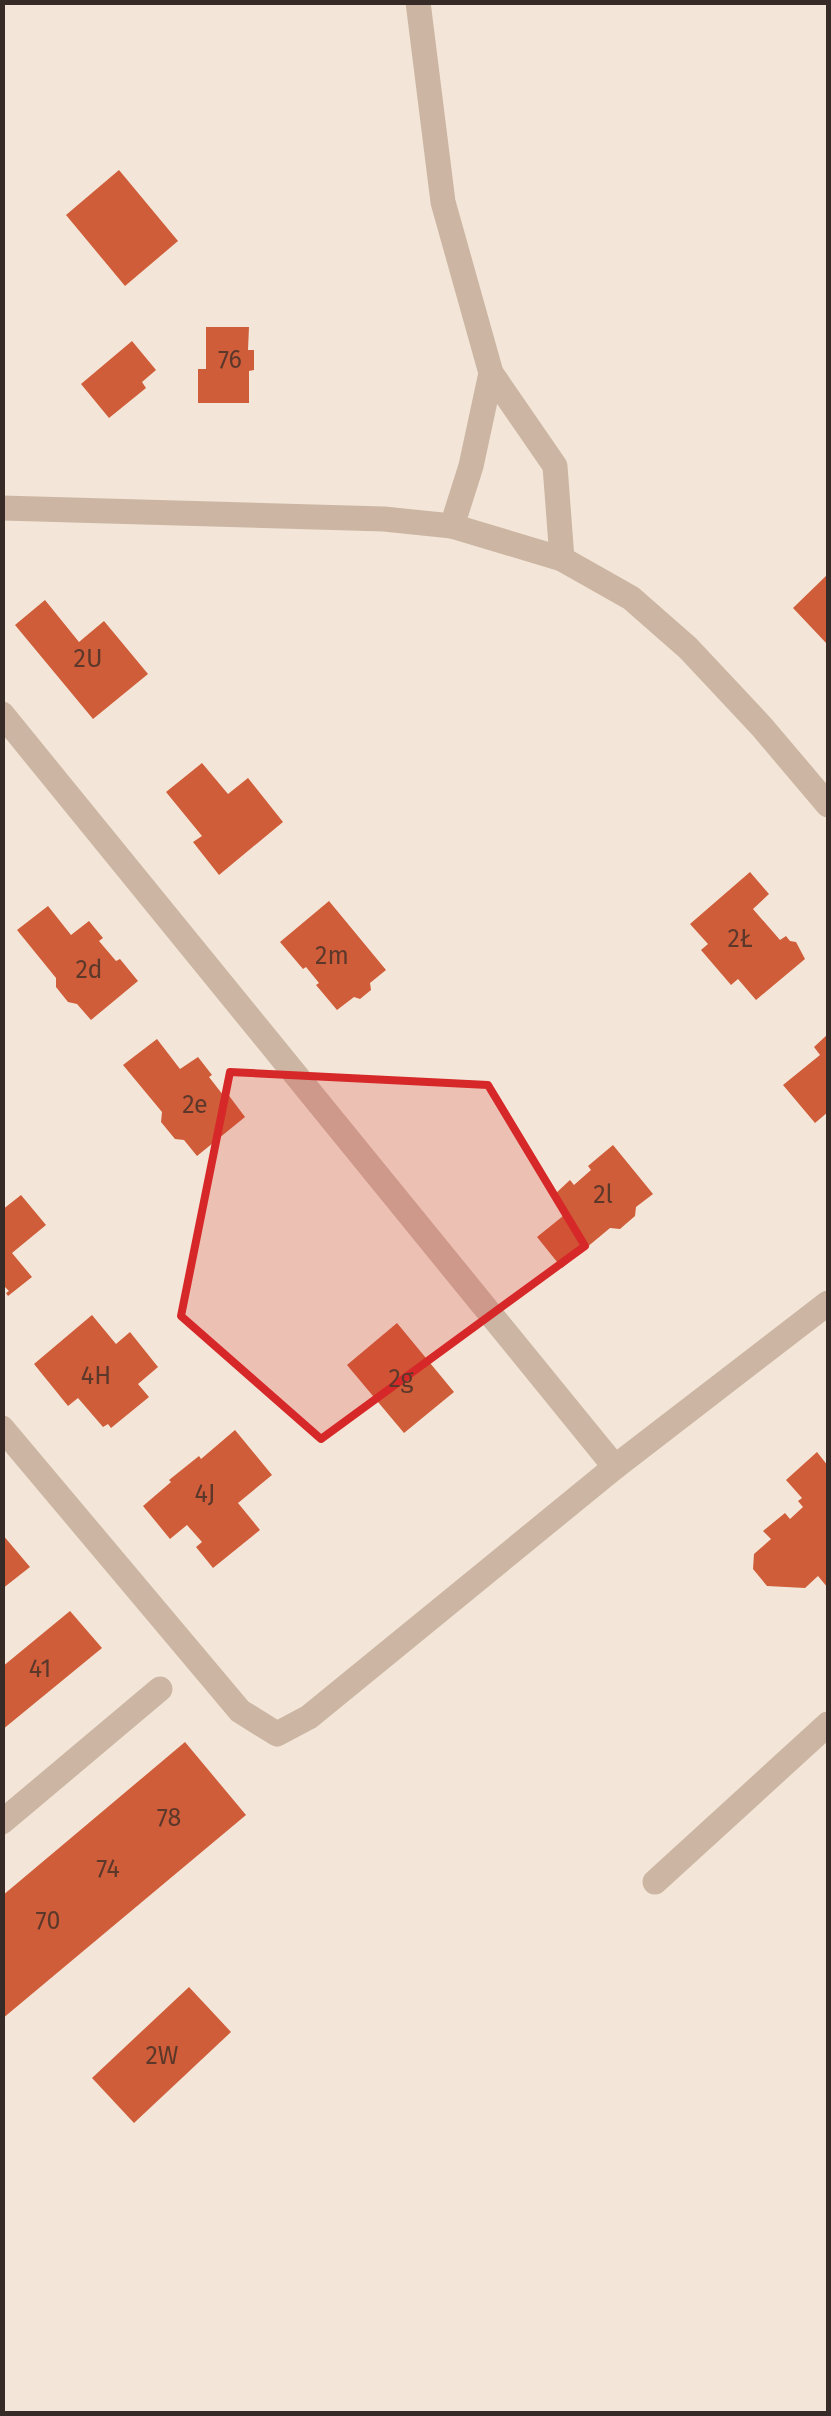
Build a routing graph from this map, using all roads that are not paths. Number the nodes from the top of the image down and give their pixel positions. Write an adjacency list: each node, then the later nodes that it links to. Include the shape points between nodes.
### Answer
1 (418, 2): 2 (street, via 443,202)
2 (491, 373): 4 (street); 5 (street, via 555,466)
3 (2, 508): 4 (street)
4 (452, 526): 5 (street)
5 (562, 558): 7 (street, via 631,598 688,648)
6 (2, 714): 10 (street)
7 (828, 805)
8 (828, 1304): 10 (street)
9 (2, 1428): 10 (street, via 240,1712 277,1734 309,1718)
10 (615, 1467)
11 (160, 1688): 13 (street)
12 (828, 1724): 14 (street)
13 (2, 1822)
14 (655, 1882)

